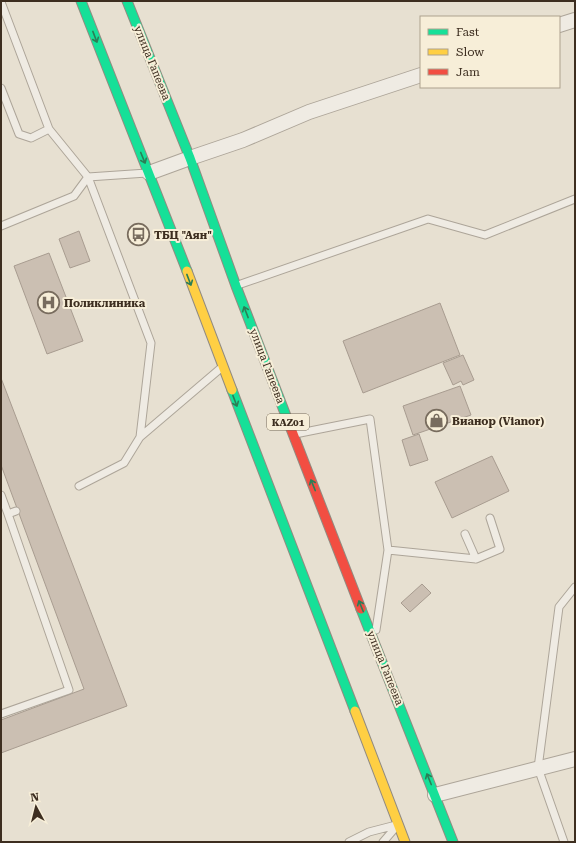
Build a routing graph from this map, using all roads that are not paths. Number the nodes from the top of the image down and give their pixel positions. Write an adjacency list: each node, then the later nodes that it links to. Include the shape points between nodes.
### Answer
1 (81, 1): 10 (highway, one-way to 10)
2 (127, 1): 9 (highway, улица Гапеева / KАZ01)
3 (1, 2): 8 (lane)
4 (575, 20): 5 (street)
5 (560, 25)
6 (420, 75): 9 (street, via 309,112 243,140)
7 (1, 88): 8 (lane, via 18,134 31,138)
8 (49, 129): 11 (lane)
9 (190, 158): 10 (street); 14 (highway, улица Гапеева / KАZ01)
10 (149, 173): 11 (lane); 15 (highway, one-way to 15)
11 (88, 177): 13 (lane, via 74,196); 17 (lane, via 151,343)
12 (575, 199): 14 (lane, via 485,235 428,219)
13 (1, 226)
14 (236, 286): 16 (highway, улица Гапеева / KАZ01, one-way to 14)
15 (222, 367): 17 (lane); 32 (highway, one-way to 32)
16 (293, 434): 24 (lane, via 370,419); 27 (highway, улица Гапеева / KАZ01, one-way to 16)
17 (140, 437): 18 (lane, via 124,463)
18 (79, 486)
19 (1, 495): 21 (lane)
20 (16, 512): 21 (lane)
21 (8, 514): 28 (lane, via 69,690)
22 (490, 518): 25 (lane, via 500,548)
23 (465, 534): 25 (lane)
24 (388, 550): 25 (lane); 27 (lane)
25 (476, 559)
26 (575, 587): 30 (lane, via 559,607)
27 (375, 642): 31 (highway, улица Гапеева / KАZ01, one-way to 27)
28 (1, 714)
29 (575, 759): 30 (street)
30 (538, 768): 31 (street); 37 (lane)
31 (435, 795): 36 (highway, улица Гапеева / KАZ01)
32 (398, 824): 33 (lane, via 369,832); 34 (lane); 35 (highway)
33 (349, 842)
34 (383, 842)
35 (405, 842)
36 (453, 842)
37 (564, 842)

